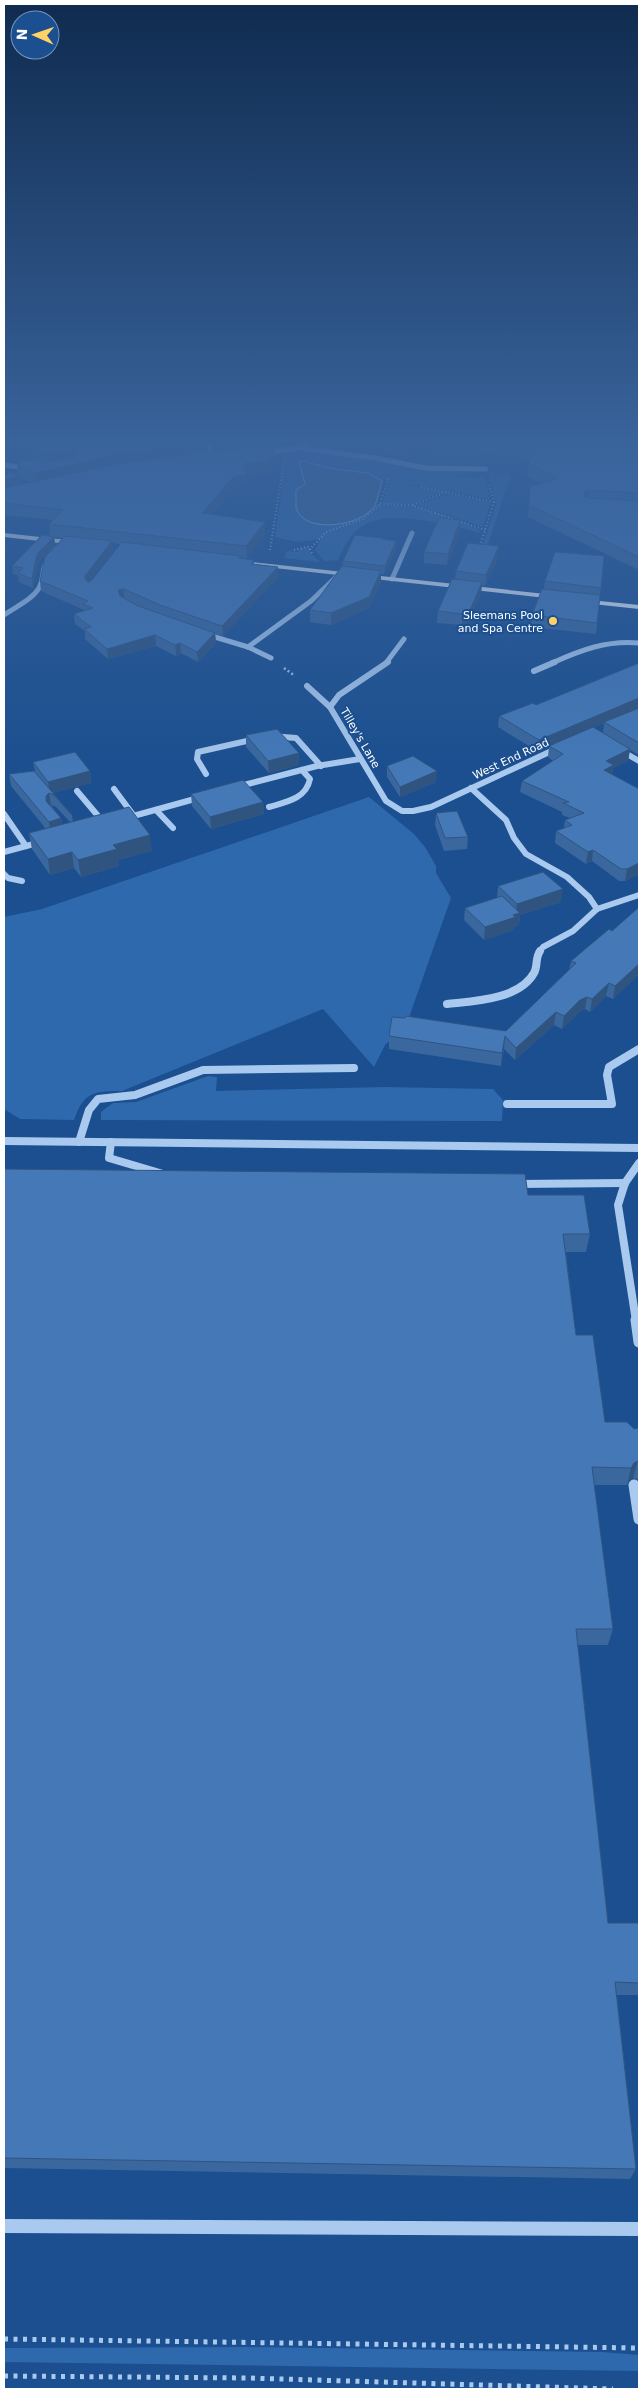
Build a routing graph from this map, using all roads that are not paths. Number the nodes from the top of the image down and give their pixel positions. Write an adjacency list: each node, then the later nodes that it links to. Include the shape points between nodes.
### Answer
1 (59, 548): 9 (street, via 42,565 36,592)
2 (406, 548): 5 (street)
3 (228, 561): 4 (main road)
4 (337, 573): 5 (main road); 13 (street, via 311,601)
5 (392, 579): 6 (main road)
6 (563, 598)
7 (572, 599): 8 (main road)
8 (639, 607)
9 (4, 615)
10 (200, 633): 13 (street)
11 (404, 639): 17 (street, via 391,659 336,697)
12 (639, 643): 15 (street, via 619,641 595,645)
13 (248, 647): 14 (street)
14 (271, 658)
15 (534, 671)
16 (307, 686): 17 (street, Tilley's Lane)
17 (330, 707): 20 (street, Tilley's Lane)
18 (566, 745): 25 (street, West End Road)
19 (616, 747): 21 (street)
20 (360, 759): 22 (street); 30 (street, Tilley's Lane)
21 (639, 761)
22 (321, 766): 23 (street); 24 (street, via 296,738 282,735 198,752 197,759)
23 (302, 770): 28 (street); 31 (street, via 310,779 308,788 299,796)
24 (206, 774)
25 (471, 788): 30 (street, West End Road, via 420,810 399,811); 44 (street, via 506,820 526,854 567,877)
26 (114, 790): 34 (street)
27 (77, 791): 35 (street)
28 (224, 791)
29 (214, 794): 32 (street)
30 (390, 806)
31 (269, 807)
32 (156, 810): 34 (street); 37 (street)
33 (4, 814): 39 (street)
34 (134, 816): 35 (street)
35 (112, 822): 36 (street)
36 (97, 826)
37 (173, 828)
38 (54, 838): 39 (street)
39 (26, 846): 40 (street)
40 (4, 852)
41 (4, 874): 42 (street)
42 (22, 881)
43 (639, 895): 44 (street)
44 (597, 909): 45 (street, via 573,930 543,947 537,955 534,972 520,987 497,998)
45 (447, 1004)
46 (639, 1049): 48 (street, via 609,1067 607,1075 612,1104)
47 (354, 1068): 50 (street, via 203,1070 135,1095 98,1099 89,1110)
48 (507, 1104)
49 (4, 1142): 50 (street)
50 (79, 1142): 51 (street)
51 (111, 1142): 52 (street); 54 (street, via 109,1158)
52 (639, 1148)
53 (639, 1163): 55 (street)
54 (176, 1177)
55 (625, 1183): 56 (street); 57 (street, via 618,1205)
56 (501, 1184)
57 (639, 1342)
58 (634, 1485): 59 (street)
59 (639, 1519)
60 (4, 2226): 61 (street)
61 (639, 2228)

